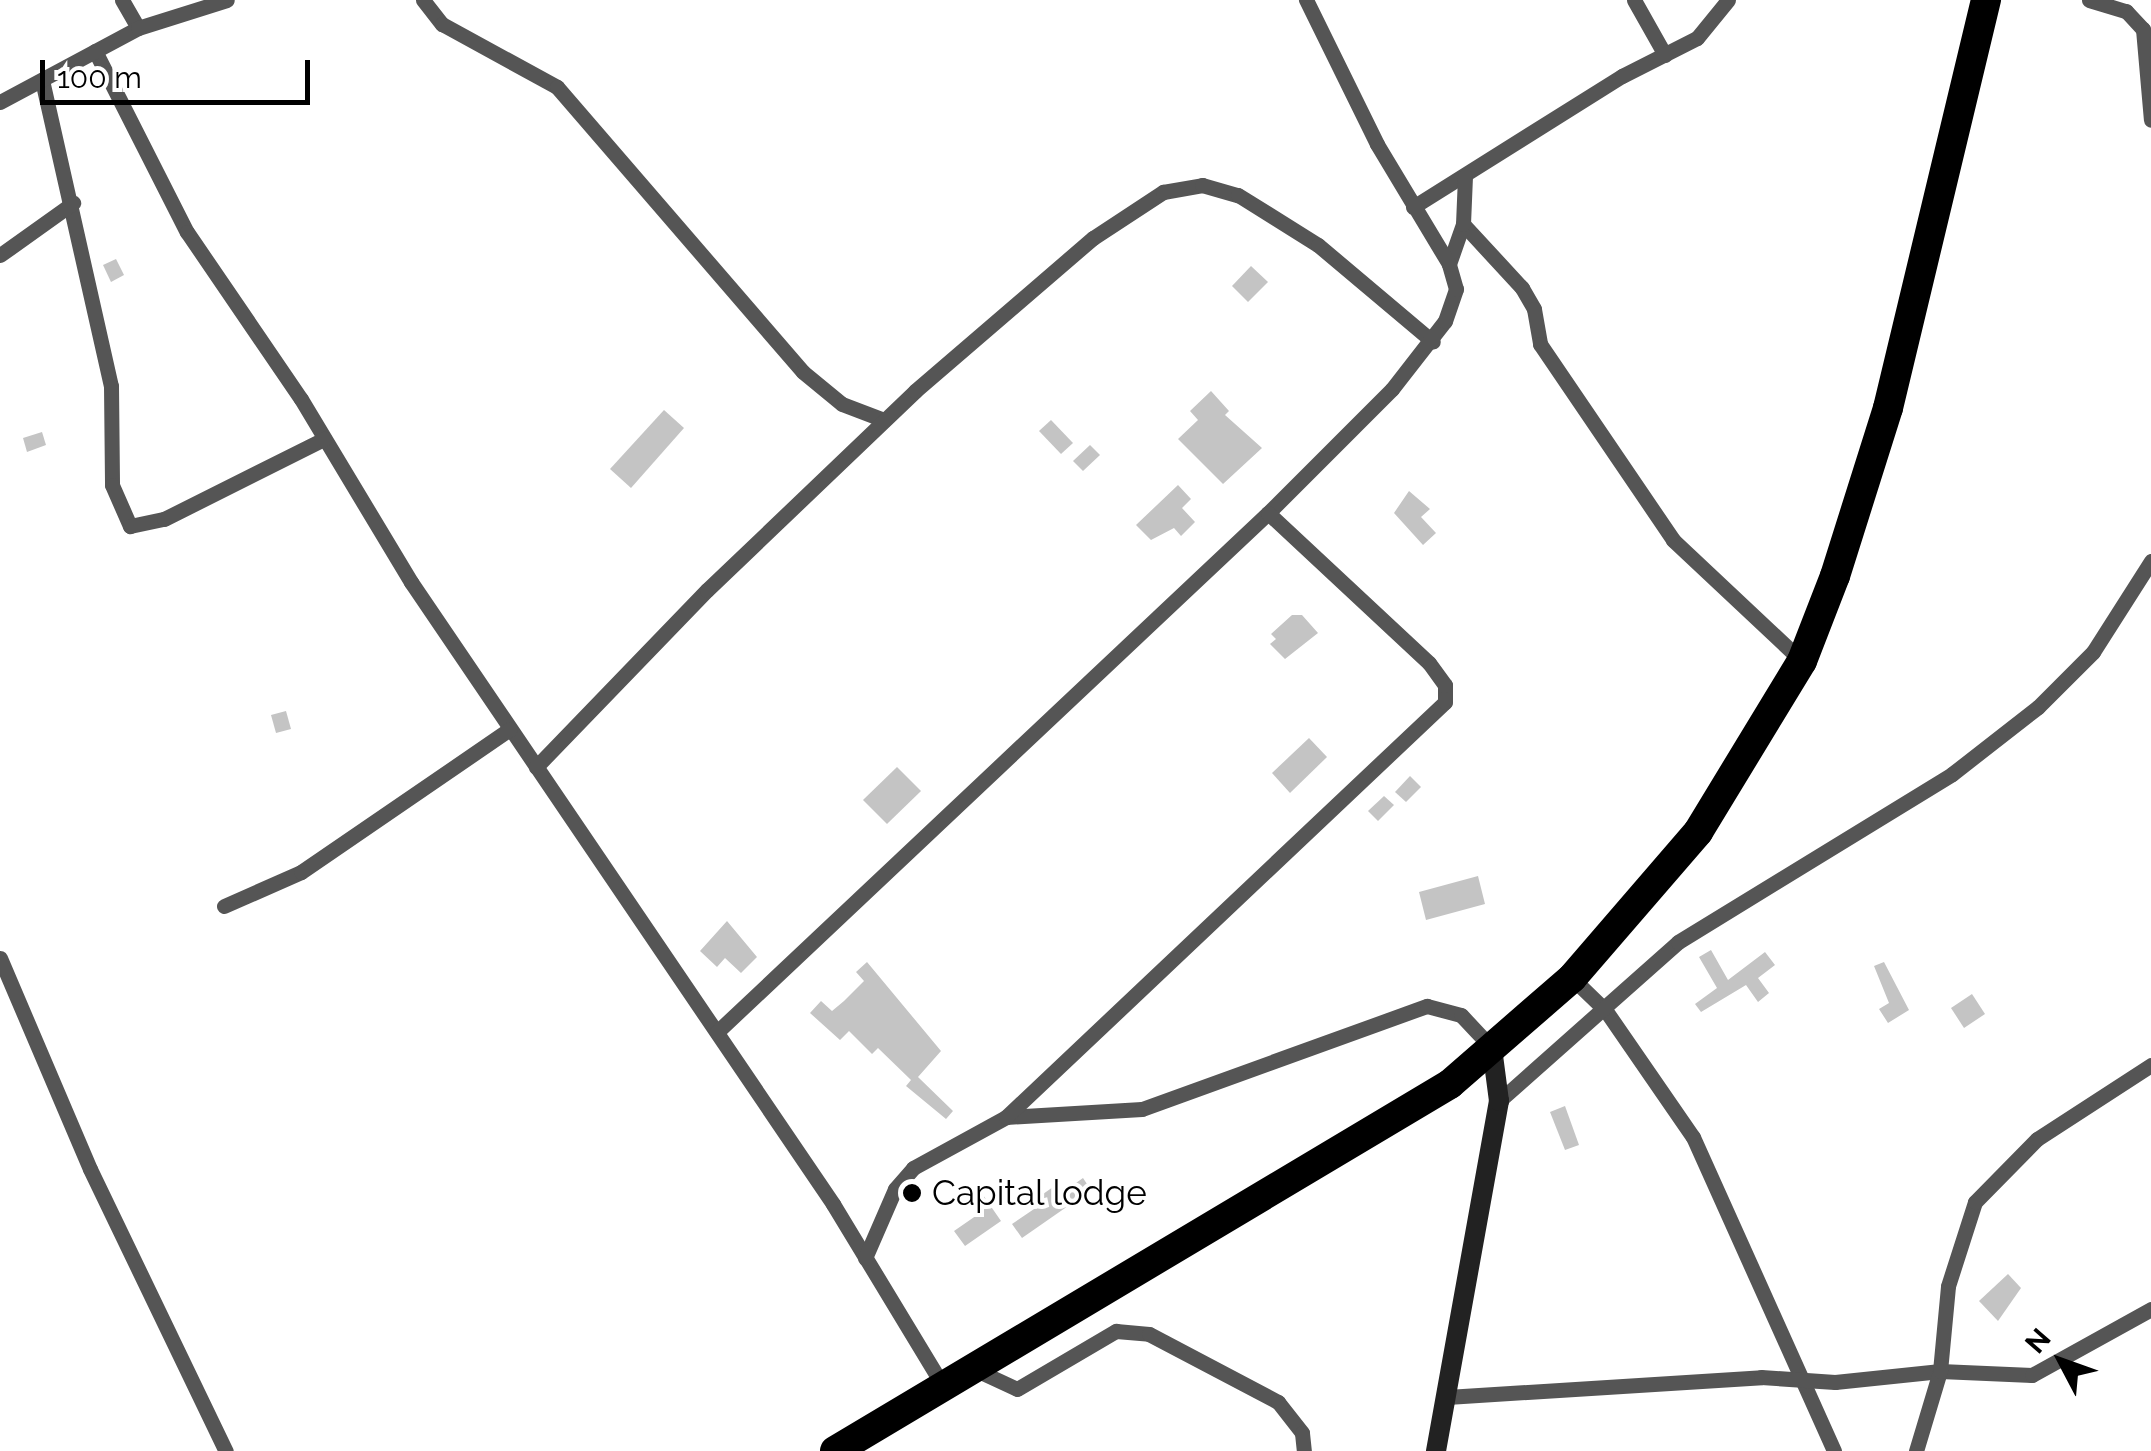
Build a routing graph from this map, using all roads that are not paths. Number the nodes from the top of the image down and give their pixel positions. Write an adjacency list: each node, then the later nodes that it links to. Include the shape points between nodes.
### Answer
1 (122, 0): 9 (street)
2 (227, 0): 9 (street)
3 (423, 0): 22 (street, via 442,24 557,87 803,372 842,404)
4 (1306, 0): 17 (street)
5 (1634, 0): 11 (street)
6 (1728, 0): 11 (street, via 1703,34)
7 (1986, 0): 26 (highway, via 1888,408)
8 (2089, 0): 14 (street, via 2126,11 2143,30)
9 (138, 28): 10 (street)
10 (95, 51): 12 (street); 23 (street, via 187,232)
11 (1665, 55): 15 (street)
12 (42, 80): 13 (street); 16 (street)
13 (0, 102)
14 (2151, 120)
15 (1465, 176): 17 (street); 18 (street)
16 (73, 203): 19 (street); 23 (street, via 111,386 112,485 130,526 164,519)
17 (1413, 207): 20 (street)
18 (1463, 224): 20 (street); 26 (street, via 1522,288 1540,344 1673,540)
19 (0, 255)
20 (1449, 264): 21 (street, via 1456,289)
21 (1434, 342): 22 (street, via 1296,230 1238,195 1190,186 1146,201 1093,238); 24 (street)
22 (884, 420): 28 (street)
23 (324, 440): 27 (street)
24 (1268, 513): 33 (street); 37 (street, via 1429,663 1445,685 1446,702)
25 (2151, 561): 32 (street, via 2093,652 2038,707 1903,806 1678,942)
26 (1802, 661): 31 (highway, via 1698,832)
27 (510, 729): 28 (street); 29 (street, via 301,872)
28 (536, 767): 33 (street)
29 (224, 906)
30 (0, 958): 45 (street, via 97,1185)
31 (1572, 978): 32 (street); 34 (highway)
32 (1606, 1011): 36 (street); 42 (street, via 1693,1137)
33 (717, 1032): 38 (street)
34 (1492, 1048): 36 (street); 37 (street, via 1460,1015 1427,1006 1142,1109); 40 (highway, via 1432,1097)
35 (2151, 1065): 41 (street, via 2037,1139 1974,1202 1948,1286)
36 (1499, 1101): 44 (street)
37 (1006, 1117): 38 (street, via 902,1180)
38 (865, 1258): 43 (street)
39 (2148, 1317): 41 (street, via 2032,1375)
40 (974, 1369): 43 (highway); 47 (street, via 1017,1389 1116,1331 1149,1334 1278,1402 1302,1433)
41 (1940, 1371): 42 (street, via 1835,1382); 50 (street)
42 (1798, 1377): 44 (street); 49 (street)
43 (944, 1387): 46 (highway)
44 (1446, 1398): 48 (street)
45 (226, 1451)
46 (834, 1451)
47 (1304, 1451)
48 (1436, 1451)
49 (1834, 1451)
50 (1916, 1451)

